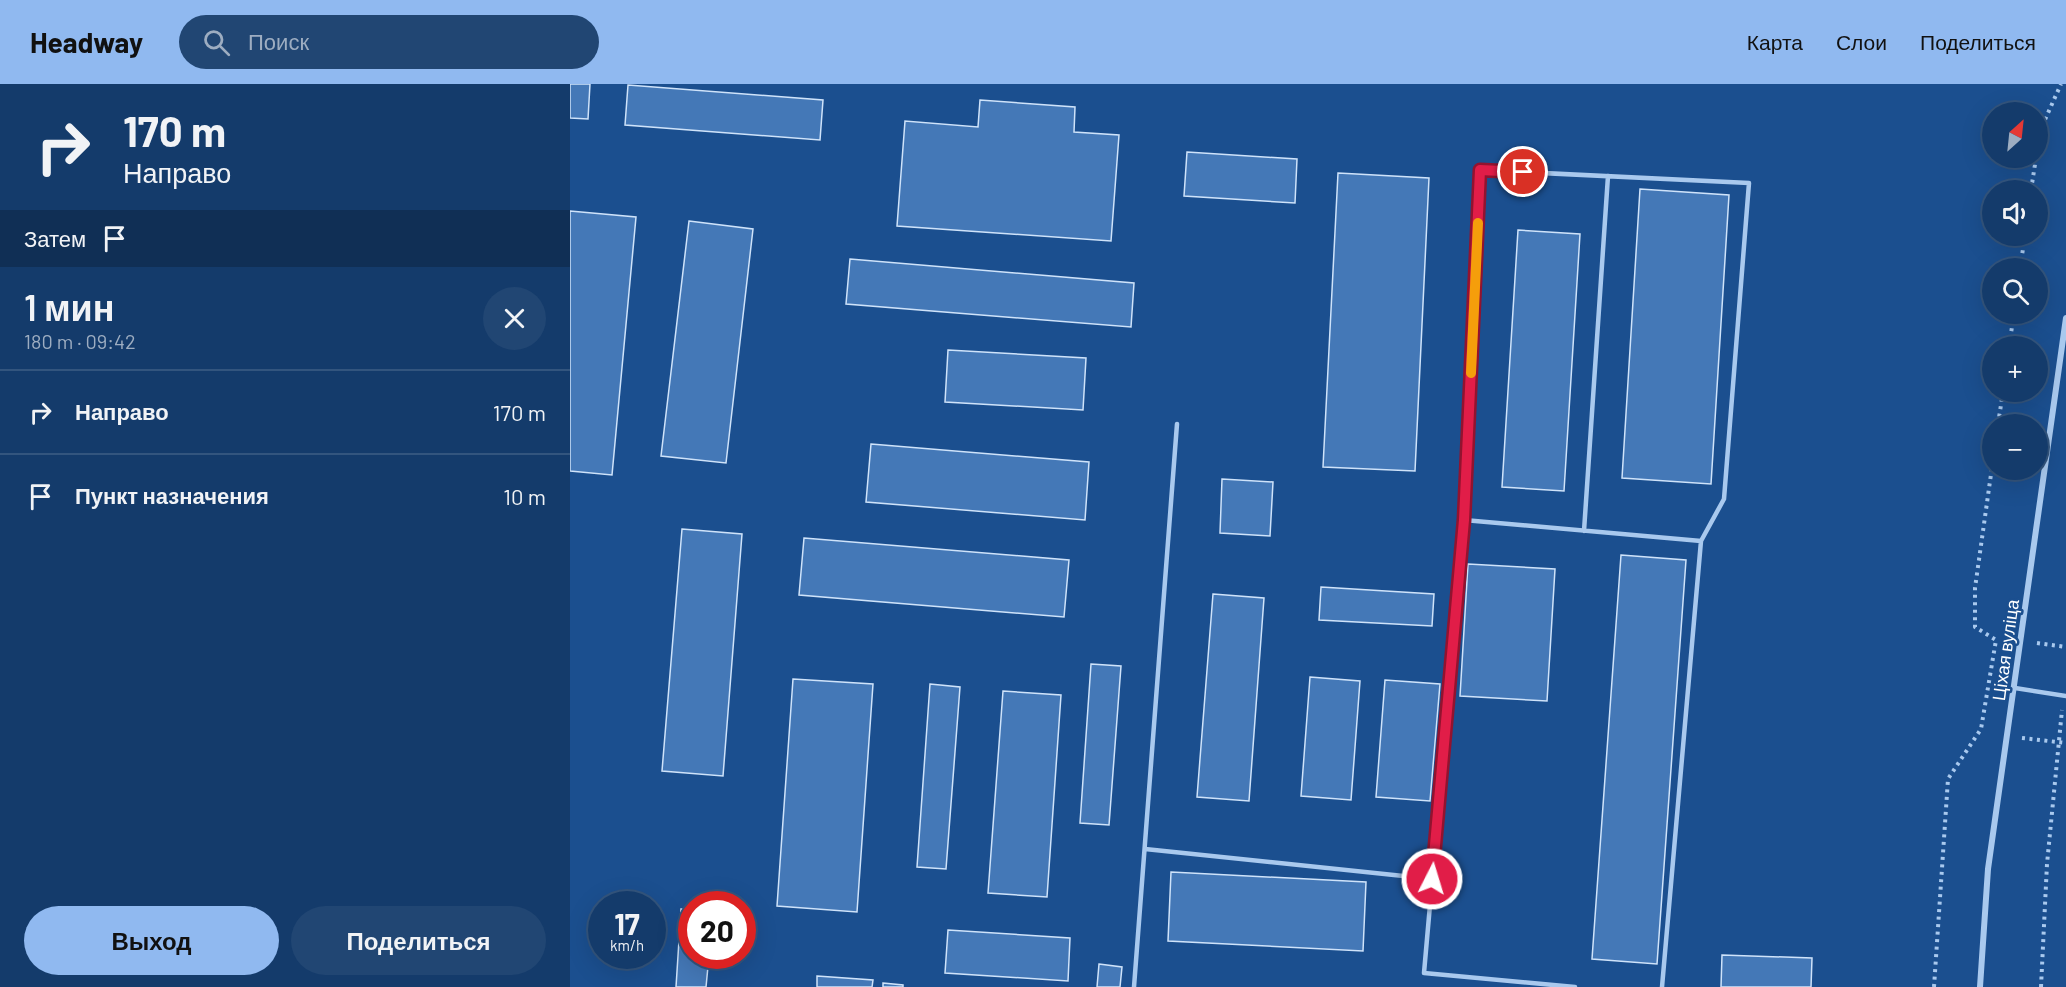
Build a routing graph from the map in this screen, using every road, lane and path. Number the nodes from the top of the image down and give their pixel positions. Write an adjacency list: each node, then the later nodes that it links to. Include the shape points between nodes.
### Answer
1 (2061, 84): 2 (path)
2 (2048, 113)
3 (1608, 176): 7 (lane, via 1480,170); 8 (lane); 9 (lane, via 1749,183 1724,499)
4 (2066, 318): 10 (street, Ціхая вуліца)
5 (1177, 424): 12 (lane)
6 (1990, 480): 17 (path, via 1975,588 1975,627 1996,640 1981,729 1947,778)
7 (1464, 520): 8 (lane); 13 (lane)
8 (1584, 531): 9 (lane)
9 (1701, 541): 16 (lane)
10 (2015, 688): 11 (lane); 18 (street, Ціхая вуліца, via 1988,869)
11 (2065, 696): 19 (path, via 2047,864)
12 (1145, 849): 13 (lane); 14 (lane)
13 (1432, 879): 15 (lane, via 1424,973)
14 (1134, 987)
15 (1575, 987)
16 (1662, 987)
17 (1934, 987)
18 (1980, 987)
19 (2041, 987)

